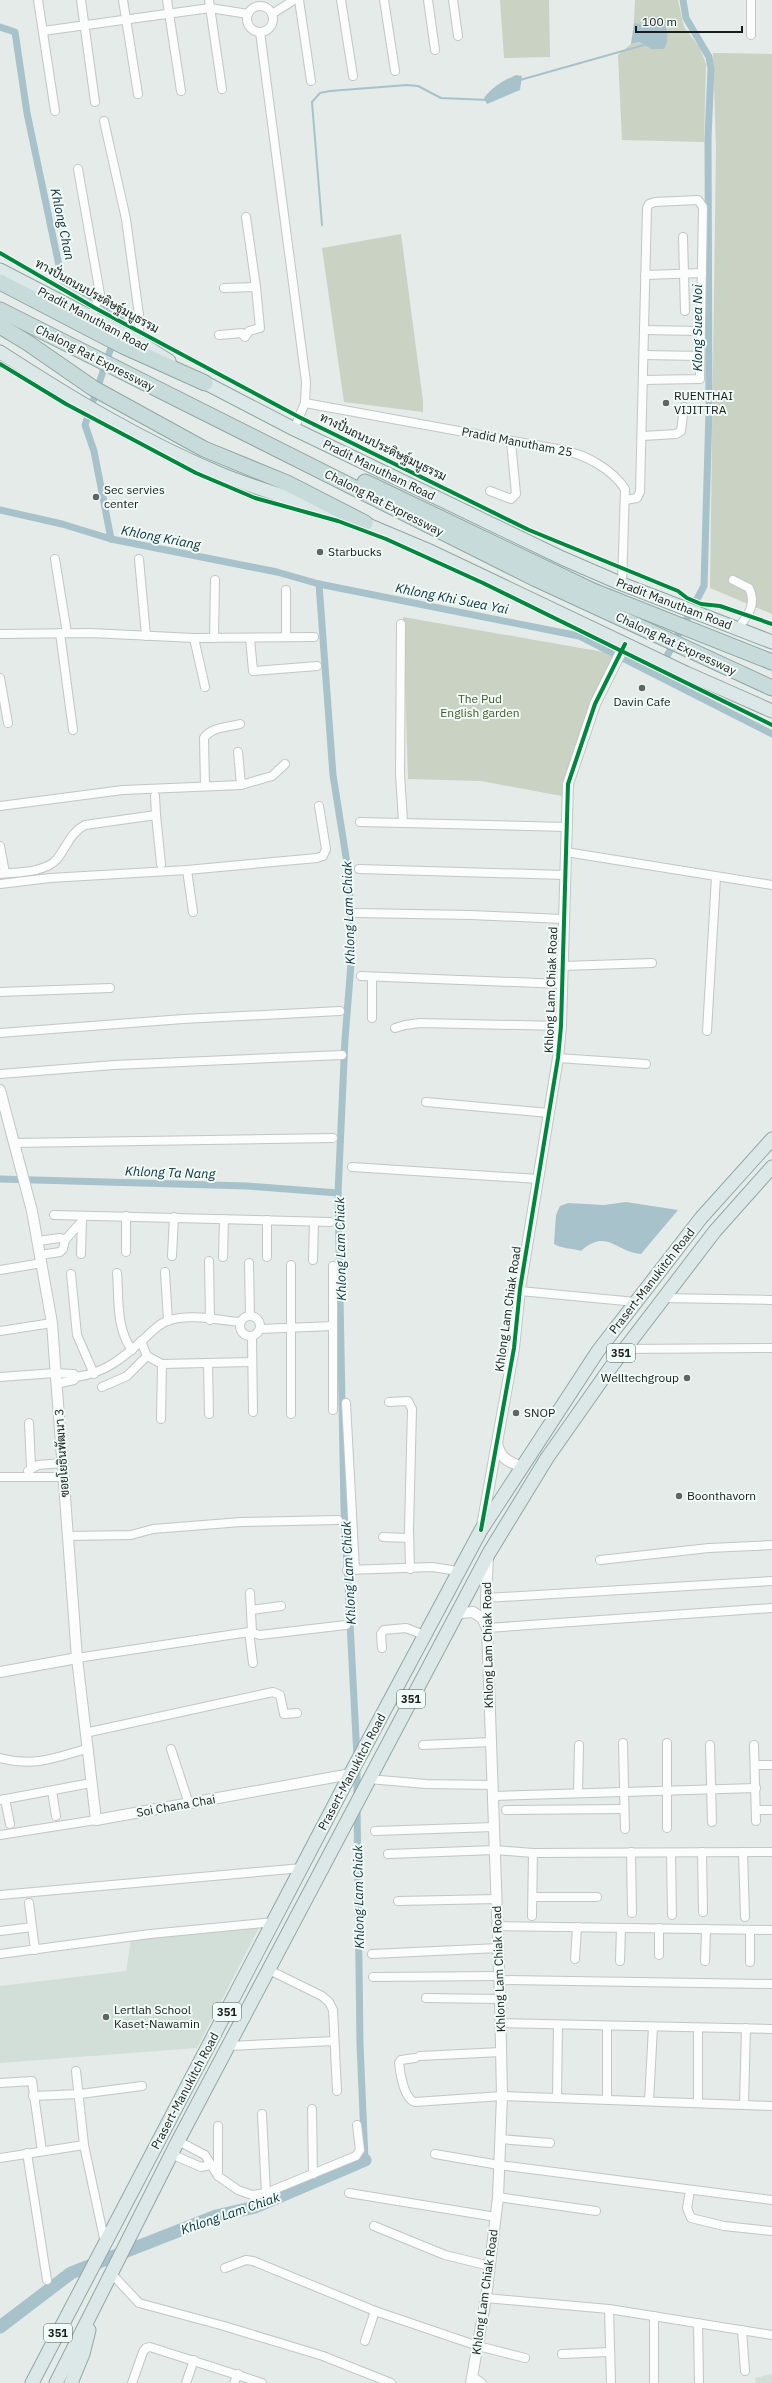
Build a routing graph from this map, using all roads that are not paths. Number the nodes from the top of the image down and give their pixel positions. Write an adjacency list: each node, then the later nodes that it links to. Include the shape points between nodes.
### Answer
1 (38, 0): 18 (street)
2 (81, 0): 17 (street)
3 (123, 0): 16 (street)
4 (167, 0): 13 (street)
5 (294, 0): 15 (street)
6 (299, 0): 25 (street)
7 (341, 0): 24 (street)
8 (384, 0): 23 (street)
9 (428, 0): 22 (street)
10 (453, 0): 21 (street)
11 (751, 0): 20 (street)
12 (210, 4): 13 (street); 14 (street); 26 (street)
13 (169, 14): 16 (street); 27 (street)
14 (248, 14): 15 (street, via 254,8 262,6); 19 (street, via 250,26)
15 (272, 14): 19 (street, via 271,26)
16 (126, 20): 17 (street); 28 (street)
17 (84, 25): 18 (street); 29 (street)
18 (42, 31): 30 (street)
19 (260, 32): 58 (street, via 306,382)
20 (751, 35)
21 (458, 36)
22 (435, 50)
23 (394, 71)
24 (353, 76)
25 (311, 81)
26 (222, 89)
27 (181, 91)
28 (138, 94)
29 (95, 102)
30 (55, 110)
31 (104, 121): 52 (street, via 126,219 139,315)
32 (78, 169): 43 (street)
33 (246, 217): 40 (street)
34 (683, 237): 36 (street)
35 (0, 270): 43 (main road, Pradit Manutham Road)
36 (684, 273): 37 (street); 38 (street); 45 (street)
37 (702, 273): 38 (street, via 703,207 698,200 649,204); 48 (street)
38 (645, 275): 47 (street)
39 (0, 282): 49 (highway)
40 (256, 287): 41 (street); 50 (street, via 260,328 249,331 245,337 242,333 235,332)
41 (224, 288)
42 (0, 302): 84 (highway, Chalong Rat Expressway, via 559,575 671,623)
43 (95, 306): 49 (main road, Pradit Manutham Road)
44 (0, 310): 88 (highway, Chalong Rat Expressway, via 534,578)
45 (684, 311)
46 (0, 326): 65 (highway, via 96,390 204,449 287,483)
47 (644, 330): 48 (street); 54 (street)
48 (700, 330): 55 (street)
49 (110, 333): 51 (highway)
50 (219, 335)
51 (125, 341): 52 (main road, Pradit Manutham Road); 57 (highway)
52 (139, 342): 57 (main road, Pradit Manutham Road)
53 (0, 352): 65 (main road, via 91,410 222,474)
54 (644, 355): 55 (street); 56 (street)
55 (700, 356): 56 (street, via 700,379)
56 (643, 380): 61 (street)
57 (204, 383): 60 (main road, Pradit Manutham Road)
58 (305, 403): 60 (street); 62 (street, Pradid Manutham 25)
59 (684, 406): 61 (street, via 681,430 676,434)
60 (294, 429): 70 (main road, Pradit Manutham Road, via 529,543)
61 (643, 436): 64 (street, via 640,492 637,498)
62 (511, 442): 63 (street, via 516,494 511,499); 64 (street, Pradid Manutham 25, via 567,451 586,459 618,480 625,489)
63 (490, 491)
64 (625, 500): 70 (street, Pradid Manutham 25)
65 (365, 523): 83 (main road, via 432,552)
66 (55, 559): 74 (street)
67 (140, 559): 76 (street)
68 (215, 580): 80 (street)
69 (733, 580): 73 (street, via 749,588 753,600 750,611)
70 (622, 584): 73 (main road, Pradit Manutham Road)
71 (286, 590): 77 (street)
72 (401, 624): 104 (street, via 400,766)
73 (738, 628): 82 (main road, Pradit Manutham Road)
74 (64, 633): 75 (street); 76 (street); 94 (street)
75 (0, 634)
76 (146, 636): 79 (street)
77 (286, 637): 78 (street); 81 (street)
78 (314, 637)
79 (194, 638): 80 (street); 87 (street)
80 (214, 638): 81 (street)
81 (250, 638): 85 (street, via 253,671)
82 (772, 642)
83 (620, 652): 89 (main road, via 664,663); 105 (street, Khlong Lam Chiak Road, via 595,704 570,778)
84 (772, 662)
85 (317, 666)
86 (0, 678): 92 (street)
87 (205, 687)
88 (772, 688)
89 (746, 700): 90 (main road); 91 (main road)
90 (772, 711)
91 (772, 715)
92 (8, 723)
93 (240, 724): 98 (street, via 214,730 207,733 204,738)
94 (73, 730)
95 (238, 752): 97 (street)
96 (285, 764): 97 (street, via 272,776)
97 (241, 785): 98 (street)
98 (205, 786): 100 (street, via 123,790)
99 (155, 796): 102 (street)
100 (0, 806)
101 (319, 806): 110 (street, via 326,849 323,856)
102 (156, 815): 108 (street); 111 (street, via 85,825 78,828 56,860 49,865 22,872)
103 (360, 822): 104 (street)
104 (403, 822): 105 (street)
105 (567, 827): 107 (street, Khlong Lam Chiak Road)
106 (0, 846): 111 (street)
107 (566, 852): 112 (street, Khlong Lam Chiak Road); 113 (street)
108 (161, 864)
109 (359, 869): 112 (street)
110 (188, 870): 114 (street, via 50,878); 116 (street)
111 (3, 873)
112 (564, 875): 118 (street, Khlong Lam Chiak Road)
113 (716, 877): 115 (street); 130 (street)
114 (0, 884)
115 (772, 885)
116 (193, 912)
117 (356, 913): 118 (street)
118 (563, 919): 120 (street, Khlong Lam Chiak Road)
119 (652, 963): 120 (street)
120 (563, 966): 123 (street, Khlong Lam Chiak Road)
121 (361, 976): 122 (street)
122 (372, 977): 123 (street); 127 (street)
123 (562, 984): 128 (street, Khlong Lam Chiak Road)
124 (110, 988): 125 (street)
125 (0, 992)
126 (340, 1011): 131 (street, via 175,1019)
127 (372, 1018)
128 (561, 1026): 129 (street, via 420,1023); 133 (street, Khlong Lam Chiak Road)
129 (395, 1028)
130 (707, 1031)
131 (0, 1033)
132 (342, 1054): 135 (street, via 114,1065)
133 (558, 1058): 134 (street); 139 (street, Khlong Lam Chiak Road)
134 (646, 1064)
135 (0, 1074)
136 (0, 1090): 138 (street, ซอยโยธินพัฒนา 3)
137 (426, 1102): 139 (street)
138 (2, 1105): 142 (street, ซอยโยธินพัฒนา 3)
139 (549, 1113): 145 (street, Khlong Lam Chiak Road)
140 (333, 1138): 142 (street)
141 (772, 1139): 174 (main road, Prasert-Manukitch Road / 351, via 701,1218)
142 (14, 1143): 155 (street, ซอยโยธินพัฒนา 3)
143 (352, 1167): 145 (street)
144 (772, 1167): 172 (main road, Prasert-Manukitch Road / 351, via 715,1231)
145 (538, 1179): 171 (street, Khlong Lam Chiak Road)
146 (54, 1215): 149 (street)
147 (126, 1216): 148 (street); 149 (street); 156 (street)
148 (174, 1217): 150 (street); 158 (street)
149 (82, 1219): 154 (street); 157 (street)
150 (224, 1219): 151 (street); 159 (street)
151 (268, 1220): 152 (street); 160 (street)
152 (314, 1222): 153 (street); 162 (street)
153 (330, 1222)
154 (65, 1240): 155 (street, via 60,1238); 161 (street, via 60,1252)
155 (38, 1241): 161 (street, ซอยโยธินพัฒนา 3)
156 (126, 1252)
157 (81, 1254)
158 (172, 1256)
159 (223, 1257)
160 (267, 1257)
161 (41, 1259): 167 (street); 179 (street, ซอยโยธินพัฒนา 3)
162 (313, 1260)
163 (209, 1261): 176 (street)
164 (248, 1263): 175 (street)
165 (291, 1265): 181 (street)
166 (333, 1266): 180 (street)
167 (0, 1270)
168 (165, 1272): 177 (street)
169 (117, 1273): 188 (street, via 121,1325)
170 (71, 1274): 194 (street, via 78,1335)
171 (520, 1291): 174 (street); 207 (street, Khlong Lam Chiak Road, via 514,1348)
172 (663, 1298): 173 (street); 187 (main road, Prasert-Manukitch Road / 351)
173 (772, 1300)
174 (636, 1302): 209 (main road, Prasert-Manukitch Road / 351, via 598,1351)
175 (250, 1316): 178 (street); 182 (street, via 258,1320)
176 (210, 1320): 177 (street, via 192,1318); 178 (street)
177 (168, 1321): 185 (street)
178 (240, 1322): 184 (street, via 242,1334)
179 (52, 1323): 183 (street); 193 (street, ซอยโยธินพัฒนา 3)
180 (333, 1326): 181 (street); 201 (street)
181 (291, 1327): 182 (street); 204 (street)
182 (260, 1329): 184 (street)
183 (0, 1331)
184 (252, 1337): 190 (street)
185 (141, 1341): 188 (street); 189 (street)
186 (772, 1348): 187 (street)
187 (624, 1349): 220 (main road, Prasert-Manukitch Road / 351, via 547,1458)
188 (132, 1350): 194 (street, via 114,1365)
189 (147, 1356): 192 (street); 198 (street, via 127,1376)
190 (252, 1362): 191 (street); 202 (street)
191 (208, 1363): 192 (street); 203 (street)
192 (162, 1364): 205 (street)
193 (55, 1373): 195 (street); 196 (street, via 74,1374); 197 (street, ซอยโยธินพัฒนา 3)
194 (94, 1374): 196 (street)
195 (0, 1377)
196 (76, 1377): 197 (street, via 74,1380)
197 (56, 1384): 208 (street, ซอยโยธินพัฒนา 3)
198 (102, 1388)
199 (389, 1402): 218 (street, via 408,1401 412,1408)
200 (346, 1403): 222 (street, via 352,1570)
201 (333, 1410)
202 (253, 1412)
203 (209, 1414)
204 (291, 1414)
205 (161, 1419)
206 (29, 1423): 210 (street)
207 (496, 1439): 209 (street, via 504,1460); 215 (street, Khlong Lam Chiak Road)
208 (63, 1463): 210 (street); 213 (street, ซอยโยธินพัฒนา 3)
209 (520, 1467): 215 (main road, Prasert-Manukitch Road / 351)
210 (31, 1468): 211 (street)
211 (23, 1476): 212 (street); 213 (street)
212 (0, 1477)
213 (64, 1477): 216 (street, ซอยโยธินพัฒนา 3)
214 (338, 1520): 216 (street, via 241,1522 153,1529 131,1535)
215 (481, 1530): 223 (main road, Prasert-Manukitch Road / 351)
216 (68, 1536): 236 (street, ซอยโยธินพัฒนา 3)
217 (383, 1537): 218 (street)
218 (409, 1538): 222 (street)
219 (772, 1545): 221 (street, via 709,1548)
220 (488, 1553): 226 (street, Khlong Lam Chiak Road); 230 (main road, Prasert-Manukitch Road / 351)
221 (600, 1560)
222 (410, 1568): 223 (street, via 432,1567)
223 (458, 1571): 234 (main road, Prasert-Manukitch Road / 351)
224 (772, 1581): 226 (street)
225 (250, 1593): 229 (street)
226 (486, 1598): 232 (street, Khlong Lam Chiak Road)
227 (281, 1606): 229 (street)
228 (772, 1608): 232 (street)
229 (251, 1610): 233 (street)
230 (452, 1619): 232 (street, via 462,1613 473,1612 482,1618); 254 (main road, Prasert-Manukitch Road / 351)
231 (346, 1625): 233 (street, via 260,1635)
232 (487, 1628): 241 (street, Khlong Lam Chiak Road)
233 (250, 1632): 236 (street); 237 (street)
234 (424, 1635): 235 (street, via 406,1628 384,1630 381,1634); 253 (main road, Prasert-Manukitch Road / 351)
235 (382, 1648)
236 (77, 1658): 238 (street); 240 (street, ซอยโยธินพัฒนา 3)
237 (253, 1663)
238 (0, 1672)
239 (297, 1714): 240 (street, via 284,1714 280,1695 273,1692)
240 (86, 1734): 248 (street, ซอยโยธินพัฒนา 3)
241 (491, 1742): 244 (street); 256 (street, Khlong Lam Chiak Road)
242 (623, 1743): 261 (street)
243 (666, 1743): 259 (street)
244 (423, 1745)
245 (579, 1745): 262 (street)
246 (710, 1745): 257 (street)
247 (754, 1745): 251 (street)
248 (86, 1749): 250 (street, via 39,1762 18,1763); 255 (street, ซอยโยธินพัฒนา 3)
249 (171, 1750): 265 (street)
250 (0, 1758)
251 (756, 1765): 252 (street); 258 (street)
252 (772, 1765)
253 (351, 1772): 265 (street, Soi Chana Chai); 288 (main road, Prasert-Manukitch Road / 351)
254 (369, 1779): 256 (street, via 426,1784); 319 (main road, Prasert-Manukitch Road / 351)
255 (91, 1782): 260 (street); 271 (street, ซอยโยธินพัฒนา 3)
256 (493, 1785): 263 (street, Khlong Lam Chiak Road)
257 (711, 1788): 258 (street); 259 (street); 273 (street)
258 (756, 1788): 268 (street)
259 (667, 1790): 261 (street); 276 (street)
260 (52, 1791): 264 (street); 270 (street)
261 (624, 1791): 262 (street); 266 (street)
262 (578, 1792): 263 (street)
263 (493, 1796): 275 (street, Khlong Lam Chiak Road)
264 (3, 1800): 274 (street)
265 (188, 1804): 271 (street, Soi Chana Chai)
266 (624, 1809): 267 (street); 277 (street)
267 (506, 1810)
268 (757, 1810): 269 (street); 272 (street)
269 (772, 1810)
270 (56, 1816)
271 (96, 1820): 279 (street, Soi Chana Chai)
272 (756, 1821)
273 (712, 1822)
274 (10, 1824)
275 (494, 1827): 278 (street); 280 (street, Khlong Lam Chiak Road)
276 (667, 1828)
277 (624, 1829)
278 (374, 1831)
279 (0, 1835)
280 (495, 1850): 285 (street); 287 (street); 292 (street, Khlong Lam Chiak Road)
281 (632, 1852): 285 (street); 286 (street); 296 (street)
282 (702, 1852): 283 (street); 286 (street); 295 (street)
283 (743, 1852): 284 (street); 299 (street)
284 (772, 1852)
285 (533, 1853): 290 (street)
286 (672, 1853): 297 (street)
287 (388, 1854)
288 (302, 1868): 289 (street); 300 (main road, Prasert-Manukitch Road / 351)
289 (0, 1895)
290 (533, 1897): 291 (street); 298 (street)
291 (597, 1897)
292 (497, 1899): 293 (street); 301 (street, Khlong Lam Chiak Road)
293 (398, 1901)
294 (29, 1903): 302 (street)
295 (703, 1912)
296 (632, 1913)
297 (672, 1914)
298 (532, 1916)
299 (745, 1917)
300 (274, 1922): 311 (street, via 150,1934); 374 (main road, Prasert-Manukitch Road / 351)
301 (498, 1926): 303 (street); 310 (street, Khlong Lam Chiak Road)
302 (32, 1927): 309 (street); 311 (street)
303 (577, 1927): 304 (street); 315 (street)
304 (621, 1928): 305 (street); 317 (street)
305 (659, 1928): 306 (street); 314 (street)
306 (706, 1929): 307 (street); 316 (street)
307 (750, 1930): 308 (street); 318 (street)
308 (772, 1930)
309 (0, 1931)
310 (499, 1948): 313 (street); 321 (street, Khlong Lam Chiak Road)
311 (35, 1950): 312 (street)
312 (0, 1954)
313 (372, 1954)
314 (659, 1955)
315 (575, 1959)
316 (705, 1961)
317 (620, 1962)
318 (750, 1962)
319 (269, 1970): 332 (street, via 329,2002 333,2010); 333 (main road, Prasert-Manukitch Road / 351)
320 (373, 1977): 321 (street)
321 (500, 1978): 322 (street); 324 (street, Khlong Lam Chiak Road)
322 (772, 1984)
323 (426, 1998): 324 (street)
324 (500, 1999): 325 (street, Khlong Lam Chiak Road)
325 (501, 2022): 326 (street); 334 (street, Khlong Lam Chiak Road)
326 (558, 2025): 327 (street); 342 (street)
327 (607, 2026): 328 (street); 343 (street)
328 (653, 2027): 329 (street); 344 (street)
329 (698, 2028): 330 (street); 345 (street)
330 (746, 2028): 331 (street); 346 (street)
331 (772, 2029)
332 (334, 2041): 333 (street); 338 (street)
333 (228, 2046): 353 (main road, Prasert-Manukitch Road / 351)
334 (501, 2052): 341 (street, Khlong Lam Chiak Road); 341 (street, via 417,2057 399,2063 412,2101)
335 (76, 2071): 339 (street)
336 (0, 2083): 340 (street, via 31,2080)
337 (142, 2086): 339 (street)
338 (337, 2092)
339 (80, 2094): 340 (street); 355 (street)
340 (33, 2096): 356 (street)
341 (502, 2096): 342 (street); 352 (street, Khlong Lam Chiak Road)
342 (557, 2097): 343 (street)
343 (607, 2099): 344 (street)
344 (649, 2100): 345 (street)
345 (698, 2102): 346 (street)
346 (744, 2104): 347 (street)
347 (772, 2106)
348 (312, 2109): 363 (street)
349 (262, 2114): 366 (street)
350 (357, 2125): 363 (street, via 359,2154)
351 (218, 2126): 364 (street)
352 (500, 2139): 354 (street); 362 (street, Khlong Lam Chiak Road)
353 (178, 2141): 358 (main road, Prasert-Manukitch Road / 351); 361 (street, via 205,2155)
354 (550, 2143)
355 (84, 2145): 356 (street); 374 (street)
356 (42, 2151): 357 (street)
357 (27, 2153): 360 (street); 378 (street)
358 (171, 2154): 361 (street, via 200,2167); 377 (main road, Prasert-Manukitch Road / 351)
359 (435, 2154): 362 (street)
360 (0, 2158)
361 (211, 2165): 364 (street)
362 (499, 2165): 365 (street); 368 (street, Khlong Lam Chiak Road)
363 (313, 2174): 366 (street)
364 (218, 2176): 366 (street, via 238,2190 252,2195)
365 (690, 2191): 369 (street); 373 (street, via 687,2208 691,2218 724,2226)
366 (266, 2193)
367 (349, 2193): 371 (street)
368 (498, 2197): 370 (street); 371 (street, Khlong Lam Chiak Road)
369 (772, 2200)
370 (596, 2211)
371 (496, 2216): 375 (street, Khlong Lam Chiak Road)
372 (374, 2226): 375 (street, via 445,2255)
373 (772, 2231)
374 (103, 2248): 396 (main road, Prasert-Manukitch Road / 351)
375 (490, 2266): 379 (street, Khlong Lam Chiak Road)
376 (225, 2268): 382 (street, via 246,2260 253,2261)
377 (113, 2269): 380 (main road, Prasert-Manukitch Road / 351); 403 (street, via 139,2304 323,2356)
378 (47, 2280)
379 (486, 2298): 381 (street); 388 (street, Khlong Lam Chiak Road)
380 (94, 2306): 397 (main road, Prasert-Manukitch Road / 351); 398 (main road, via 83,2354)
381 (609, 2309): 383 (street); 389 (street)
382 (375, 2311): 387 (street); 388 (street)
383 (654, 2316): 384 (street); 406 (street)
384 (698, 2322): 385 (street); 407 (street)
385 (742, 2330): 386 (street); 393 (street)
386 (772, 2334)
387 (365, 2341)
388 (478, 2346): 391 (street); 395 (street, Khlong Lam Chiak Road)
389 (610, 2352): 390 (street); 405 (street)
390 (562, 2354)
391 (525, 2358)
392 (194, 2360): 394 (street); 399 (street, via 146,2348); 400 (street)
393 (745, 2371)
394 (238, 2374): 401 (street); 402 (street)
395 (472, 2380): 404 (street)
396 (32, 2383)
397 (56, 2383)
398 (71, 2383)
399 (132, 2383)
400 (186, 2383)
401 (234, 2383)
402 (262, 2383)
403 (391, 2383)
404 (482, 2383)
405 (611, 2383)
406 (654, 2383)
407 (699, 2383)

